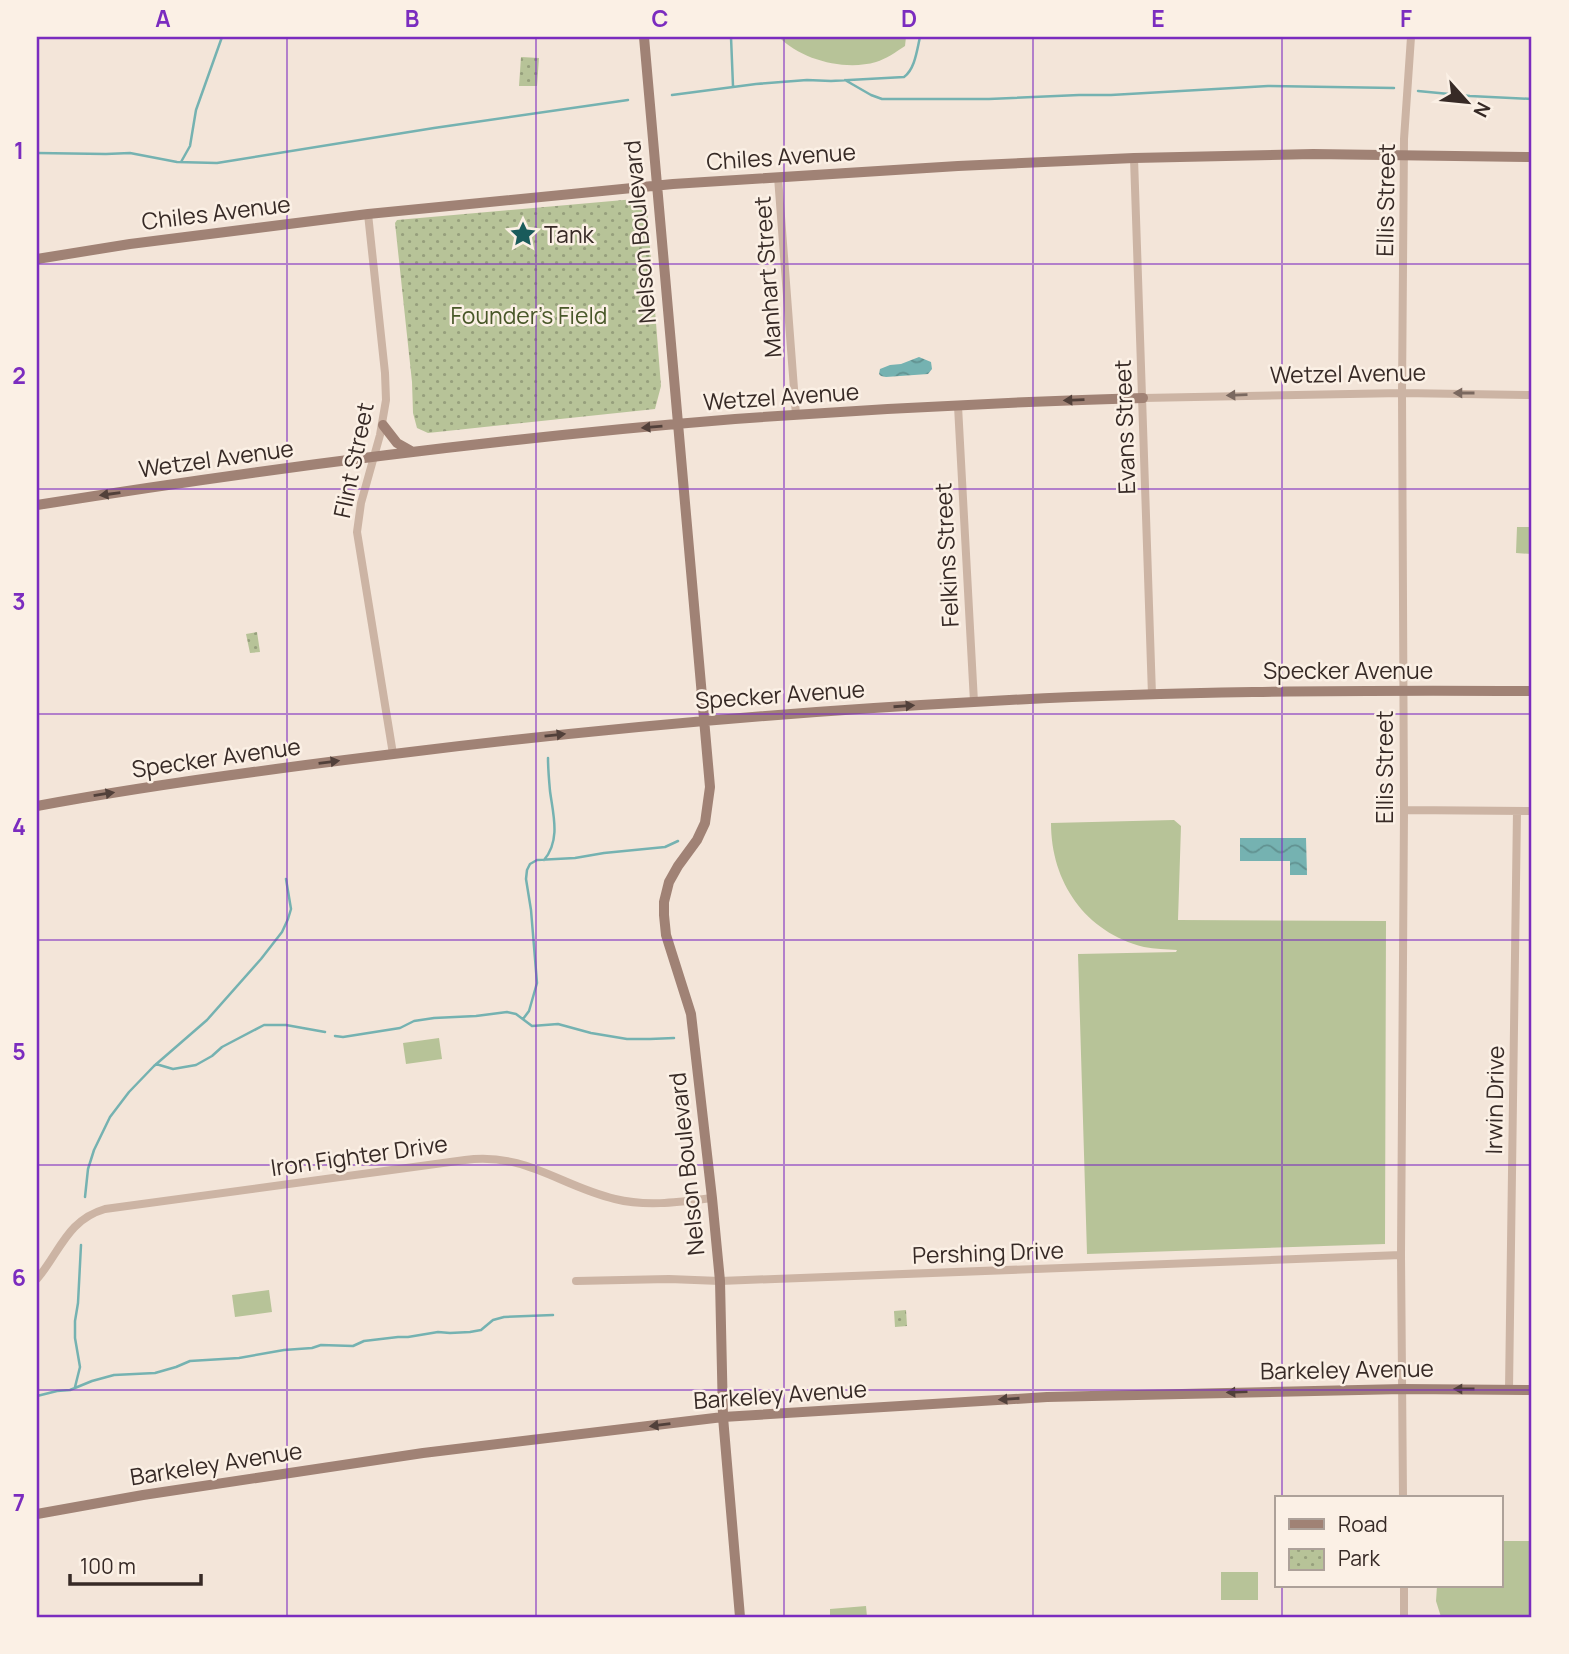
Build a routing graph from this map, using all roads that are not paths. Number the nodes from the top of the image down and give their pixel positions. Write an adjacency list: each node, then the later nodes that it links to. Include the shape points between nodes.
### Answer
1 (644, 37): 7 (street, Nelson Boulevard)
2 (1411, 37): 3 (street, Ellis Street)
3 (1404, 155): 4 (street, Chiles Avenue); 5 (street, Chiles Avenue); 10 (street, Ellis Street)
4 (1532, 157)
5 (1134, 158): 6 (street, Chiles Avenue); 12 (street, Evans Street)
6 (778, 177): 7 (street, Chiles Avenue); 14 (street, Manhart Street)
7 (656, 185): 8 (street, Chiles Avenue); 16 (street, Nelson Boulevard)
8 (368, 214): 9 (street, Chiles Avenue); 15 (street, Flint Street, via 386,379)
9 (37, 259)
10 (1402, 393): 11 (street, Wetzel Avenue, one-way to 10); 12 (street, Wetzel Avenue, one-way to 12); 20 (street, Ellis Street)
11 (1532, 395)
12 (1143, 398): 13 (street, Wetzel Avenue, one-way to 13); 22 (street, Evans Street)
13 (958, 406): 14 (street, Wetzel Avenue); 23 (street, Felkins Street)
14 (796, 415): 16 (street, Wetzel Avenue)
15 (383, 425): 17 (street, via 397,443); 18 (street, Flint Street)
16 (677, 425): 17 (street, Wetzel Avenue, one-way to 17); 24 (street, Nelson Boulevard)
17 (413, 452): 18 (street, Wetzel Avenue)
18 (374, 456): 19 (street, Wetzel Avenue, one-way to 19); 25 (street, Flint Street, via 357,532)
19 (37, 505)
20 (1404, 690): 21 (street, Specker Avenue); 22 (street, Specker Avenue); 27 (street, Ellis Street)
21 (1532, 691)
22 (1152, 695): 23 (street, Specker Avenue)
23 (974, 702): 24 (street, Specker Avenue, one-way to 23)
24 (703, 721): 25 (street, Specker Avenue, one-way to 24); 30 (street, Nelson Boulevard, via 710,787 705,823 669,881 664,915 691,1014)
25 (393, 754): 26 (street, Specker Avenue, one-way to 25)
26 (37, 806)
27 (1404, 810): 28 (street); 31 (street, Ellis Street)
28 (1517, 811): 29 (street); 36 (street, Irwin Drive)
29 (1532, 811)
30 (712, 1198): 32 (street, Iron Fighter Drive, via 654,1203 618,1200 519,1163 478,1158 105,1209 75,1226); 34 (street, Nelson Boulevard)
31 (1401, 1255): 34 (street, Pershing Drive); 35 (street, Ellis Street)
32 (37, 1279)
33 (576, 1281): 34 (street, Pershing Drive)
34 (720, 1281): 38 (street, Nelson Boulevard)
35 (1403, 1389): 36 (street, Barkeley Avenue, one-way to 35); 38 (street, Barkeley Avenue, one-way to 38, via 1047,1397); 39 (street, Ellis Street)
36 (1509, 1390): 37 (street, Barkeley Avenue)
37 (1532, 1391)
38 (723, 1417): 40 (street, Barkeley Avenue, one-way to 40, via 423,1452); 42 (street, Nelson Boulevard)
39 (1403, 1496)
40 (37, 1514)
41 (1404, 1588): 43 (street)
42 (740, 1617)
43 (1404, 1617)

